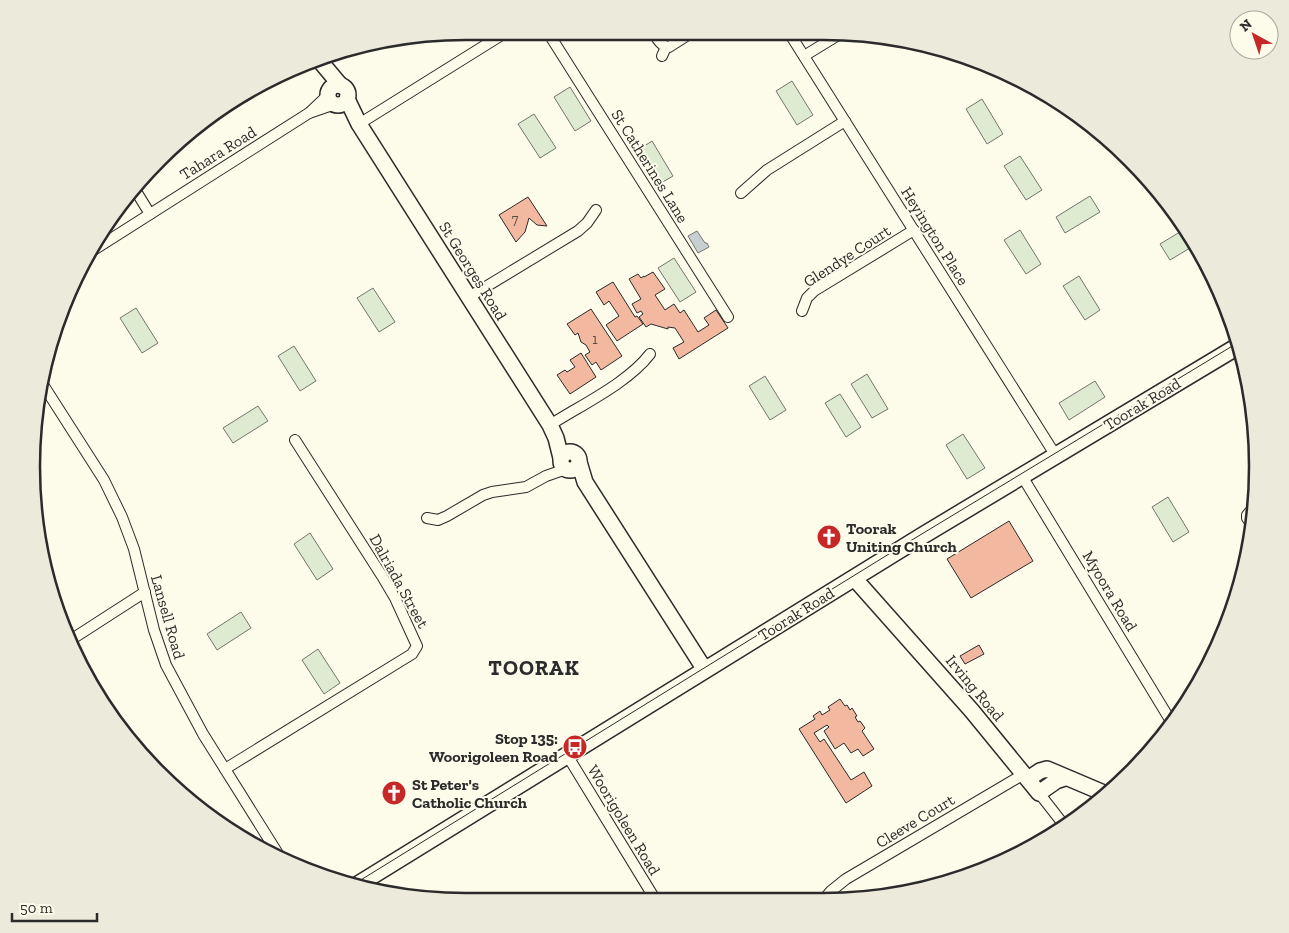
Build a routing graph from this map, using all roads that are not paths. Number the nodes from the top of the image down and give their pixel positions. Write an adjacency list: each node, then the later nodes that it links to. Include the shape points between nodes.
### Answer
1 (494, 40): 11 (street)
2 (553, 40): 20 (street, St Catherines Lane)
3 (659, 40): 4 (street, via 664,51)
4 (680, 40)
5 (794, 40): 7 (street, Heyington Place)
6 (830, 40): 7 (street)
7 (804, 56): 10 (street, Heyington Place)
8 (322, 66): 9 (street, St Georges Road)
9 (336, 97): 11 (street, St Georges Road); 15 (street, Tahara Road)
10 (845, 121): 12 (street, via 767,170); 16 (street, Heyington Place)
11 (359, 124): 18 (street, St Georges Road)
12 (741, 192)
13 (138, 195): 15 (street)
14 (596, 210): 18 (street, via 578,231)
15 (150, 214): 17 (street, Tahara Road)
16 (914, 230): 19 (street, Glendye Court, via 814,291); 26 (street, Heyington Place)
17 (103, 244)
18 (469, 298): 24 (street, St Georges Road)
19 (802, 311)
20 (728, 317)
21 (1232, 350): 26 (main road, Toorak Road)
22 (650, 354): 24 (street, via 630,375)
23 (47, 391): 31 (street, Lansell Road, via 104,480 122,517 134,549)
24 (553, 431): 27 (street, St Georges Road)
25 (295, 440): 36 (street, Dalriada Street, via 382,576 417,646 412,654)
26 (1056, 456): 28 (main road, Toorak Road)
27 (568, 462): 29 (street, via 526,487 492,492 438,520); 33 (street, St Georges Road, via 585,482)
28 (1022, 476): 30 (main road, Toorak Road); 34 (street, Myoora Road)
29 (427, 518)
30 (854, 578): 33 (main road, Toorak Road); 37 (street, Irving Road)
31 (144, 592): 32 (street); 36 (street, Lansell Road, via 166,665)
32 (75, 637)
33 (705, 670): 35 (main road, Toorak Road)
34 (1168, 716)
35 (567, 756): 43 (main road, Toorak Road); 44 (street, Woorigoleen Road)
36 (225, 769): 42 (street, Lansell Road)
37 (1026, 776): 38 (street, via 1047,769); 40 (street, Irving Road); 45 (street, Cleeve Court, via 846,879)
38 (1065, 778): 39 (street); 40 (street)
39 (1099, 791)
40 (1039, 793): 41 (street, Irving Road)
41 (1060, 820)
42 (274, 847)
43 (365, 880)
44 (651, 893)
45 (830, 893)

